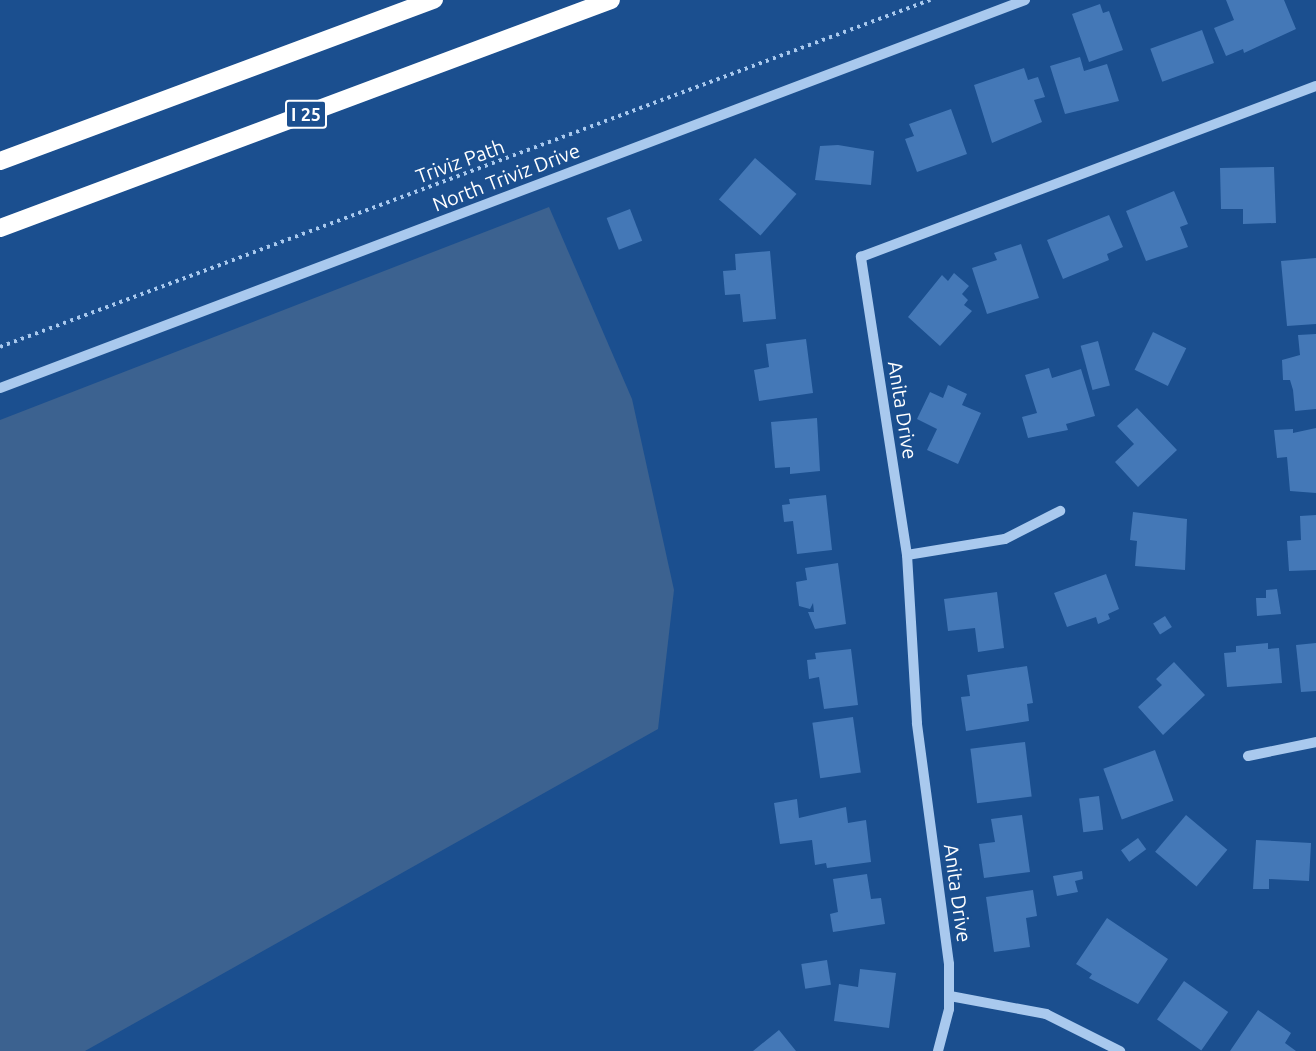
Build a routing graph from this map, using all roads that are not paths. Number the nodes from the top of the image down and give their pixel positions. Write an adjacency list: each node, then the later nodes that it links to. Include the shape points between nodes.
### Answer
1 (434, 0): 5 (highway)
2 (611, 0): 6 (highway, I 25)
3 (1025, 0): 7 (street, North Triviz Drive)
4 (1316, 86): 9 (street, Anita Drive, via 861,257)
5 (0, 161)
6 (0, 228)
7 (0, 388)
8 (1060, 511): 9 (street, via 1005,539)
9 (907, 555): 12 (street, Anita Drive, via 917,723)
10 (1316, 742): 11 (street)
11 (1248, 756)
12 (950, 996): 13 (street, Anita Drive); 14 (street, via 1046,1014)
13 (938, 1051)
14 (1120, 1051)

